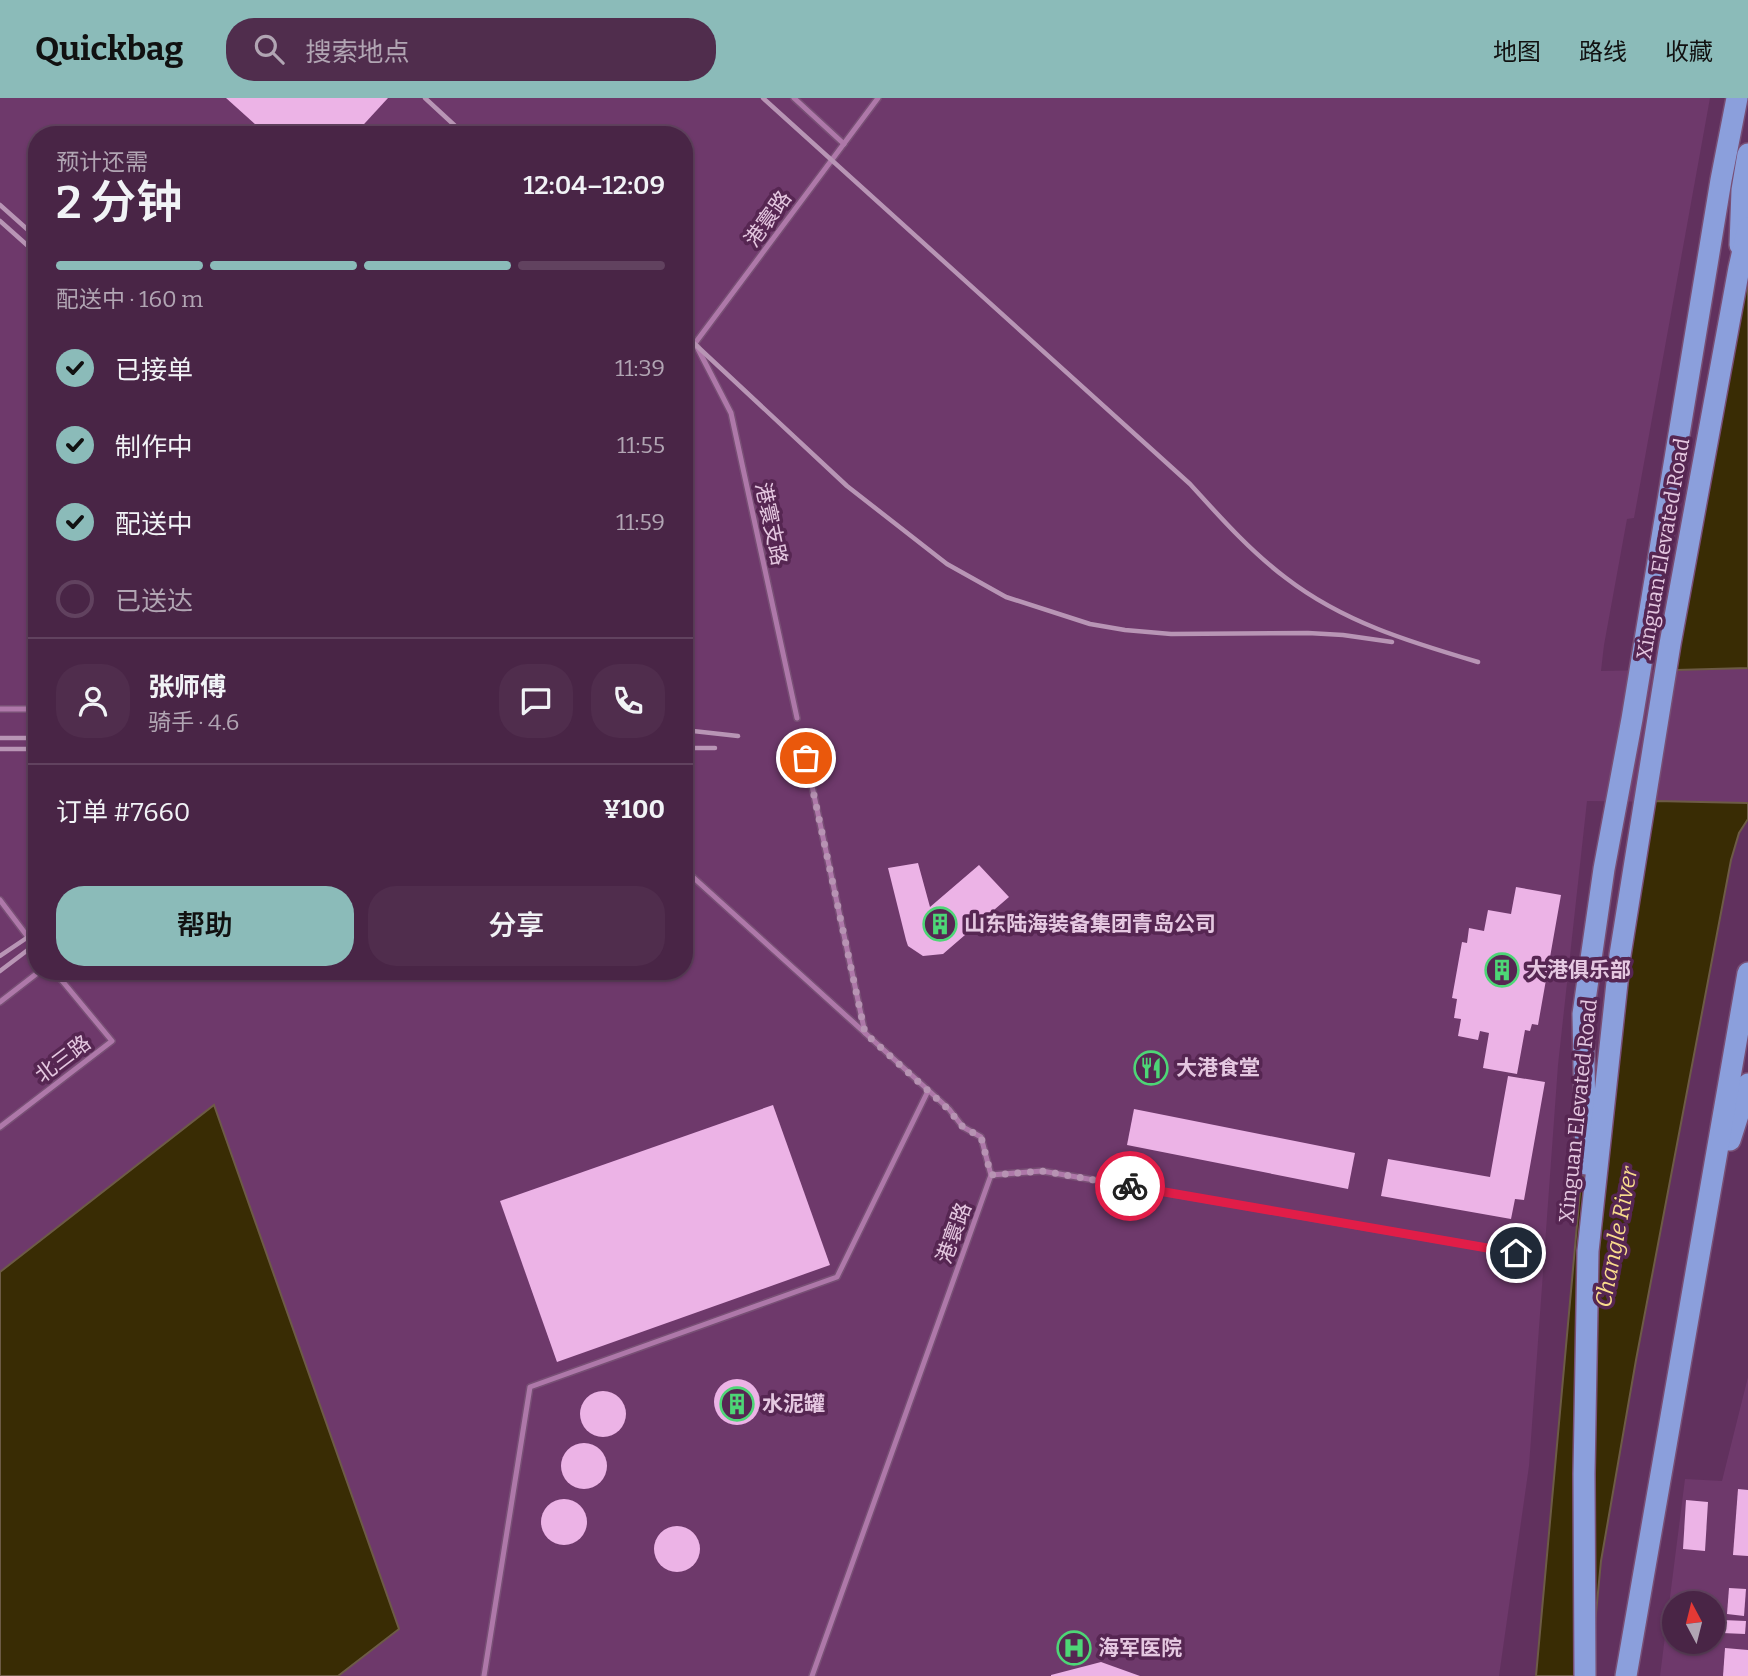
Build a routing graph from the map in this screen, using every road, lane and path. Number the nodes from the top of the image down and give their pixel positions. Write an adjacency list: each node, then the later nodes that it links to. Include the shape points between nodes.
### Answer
1 (794, 98): 4 (lane)
2 (878, 98): 4 (lane, 港寰路)
3 (1737, 98): 27 (highway, via 1583,1014)
4 (844, 144): 8 (lane, 港寰路)
5 (1748, 154): 7 (highway)
6 (1748, 228): 7 (highway)
7 (1739, 268): 27 (highway, Xinguan Elevated Road, via 1670,644 1620,955)
8 (696, 345): 9 (lane, 港寰路); 12 (lane, 港寰支路, via 731,413)
9 (693, 348)
10 (0, 709): 11 (lane)
11 (28, 709)
12 (797, 718)
13 (806, 758): 21 (lane)
14 (693, 877): 21 (lane)
15 (0, 900): 16 (lane)
16 (28, 937)
17 (1748, 973): 26 (highway)
18 (28, 980): 20 (lane)
19 (61, 980): 24 (lane, 北三路, via 111,1041)
20 (0, 1002)
21 (865, 1033): 23 (lane)
22 (1748, 1084): 26 (highway)
23 (928, 1091): 25 (lane, via 963,1127 981,1137); 29 (lane, via 837,1277 530,1387)
24 (0, 1127)
25 (991, 1175): 28 (lane, via 1042,1171); 30 (lane, 港寰路)
26 (1706, 1215): 32 (highway)
27 (1588, 1251): 31 (highway, Xinguan Elevated Road)
28 (1516, 1253)
29 (484, 1676)
30 (813, 1676)
31 (1585, 1676)
32 (1626, 1676)

